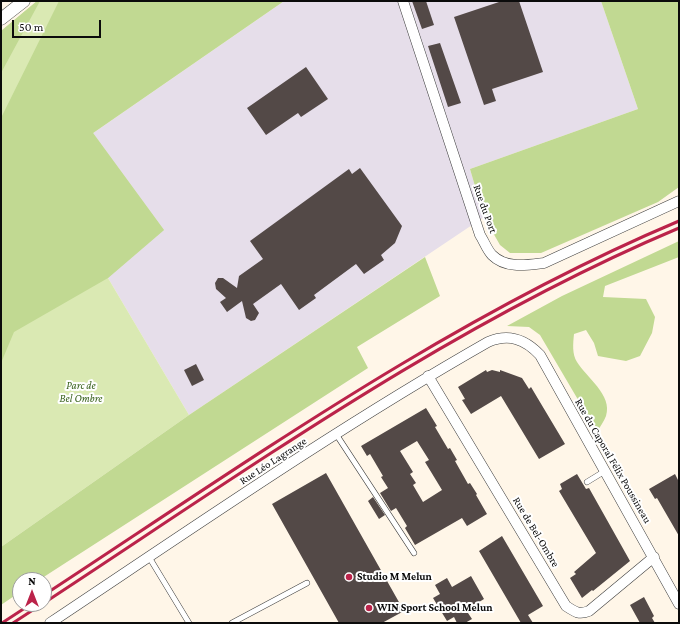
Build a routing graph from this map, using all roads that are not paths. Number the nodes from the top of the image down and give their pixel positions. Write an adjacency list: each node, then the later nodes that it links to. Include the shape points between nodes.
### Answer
1 (24, 1): 3 (street)
2 (403, 1): 4 (street, Rue du Port, via 480,235 492,255 506,264 544,263)
3 (1, 19)
4 (679, 201)
5 (517, 339): 6 (street, Rue Léo Lagrange, via 498,338 488,342); 8 (street, Rue du Caporal Félix Poussineau, via 530,344 540,355)
6 (428, 376): 7 (street, Rue Léo Lagrange); 12 (street, Rue de Bel-Ombre, via 566,606 576,612 589,611)
7 (336, 434): 10 (lane); 11 (street, Rue Léo Lagrange)
8 (605, 471): 9 (lane); 12 (street, Rue du Caporal Félix Poussineau)
9 (587, 482)
10 (414, 553)
11 (149, 557): 15 (street, Rue Léo Lagrange); 16 (lane)
12 (654, 557): 14 (street, Rue du Caporal Félix Poussineau)
13 (307, 583): 17 (lane)
14 (679, 604)
15 (50, 623)
16 (189, 623)
17 (232, 623)

